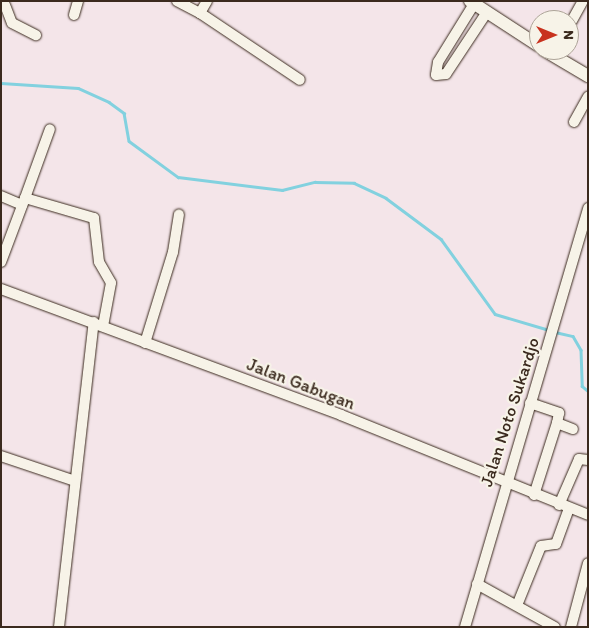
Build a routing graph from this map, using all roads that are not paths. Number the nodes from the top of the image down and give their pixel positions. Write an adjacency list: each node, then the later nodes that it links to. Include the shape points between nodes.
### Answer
1 (78, 1): 8 (street)
2 (177, 1): 7 (street)
3 (206, 1): 7 (street)
4 (5, 3): 9 (street, via 12,23)
5 (472, 3): 6 (main road); 6 (street, via 438,62 436,75 446,74)
6 (487, 12): 10 (main road)
7 (200, 13): 13 (street)
8 (74, 15)
9 (36, 35)
10 (529, 39)
11 (563, 60): 12 (main road)
12 (588, 76)
13 (300, 80)
14 (588, 97): 15 (street)
15 (574, 122)
16 (50, 129): 18 (street)
17 (1, 196): 18 (street)
18 (23, 202): 22 (street); 25 (street, via 95,219 99,262 112,283)
19 (588, 208): 21 (street, Jalan Noto Sukardjo)
20 (179, 214): 26 (street, via 173,252)
21 (583, 240): 27 (street, Jalan Noto Sukardjo)
22 (5, 242): 23 (street)
23 (1, 262)
24 (1, 289): 25 (street, Jalan Gabugan)
25 (99, 324): 26 (street, Jalan Gabugan); 32 (street)
26 (145, 343): 33 (street, Jalan Gabugan)
27 (530, 403): 28 (street, via 559,413); 33 (street, Jalan Noto Sukardjo)
28 (558, 423): 29 (street); 34 (street)
29 (573, 429)
30 (1, 456): 32 (street)
31 (588, 460): 35 (street, via 579,460)
32 (75, 481): 40 (street)
33 (504, 481): 34 (street, Jalan Gabugan); 38 (street, Jalan Noto Sukardjo)
34 (534, 495): 35 (street, Jalan Gabugan)
35 (564, 507): 36 (street, Jalan Gabugan); 39 (street, via 556,544 541,546)
36 (588, 515)
37 (588, 563): 43 (street)
38 (477, 584): 39 (street); 41 (street, Jalan Noto Sukardjo)
39 (518, 603): 42 (street)
40 (59, 627)
41 (465, 627)
42 (555, 627)
43 (571, 627)

